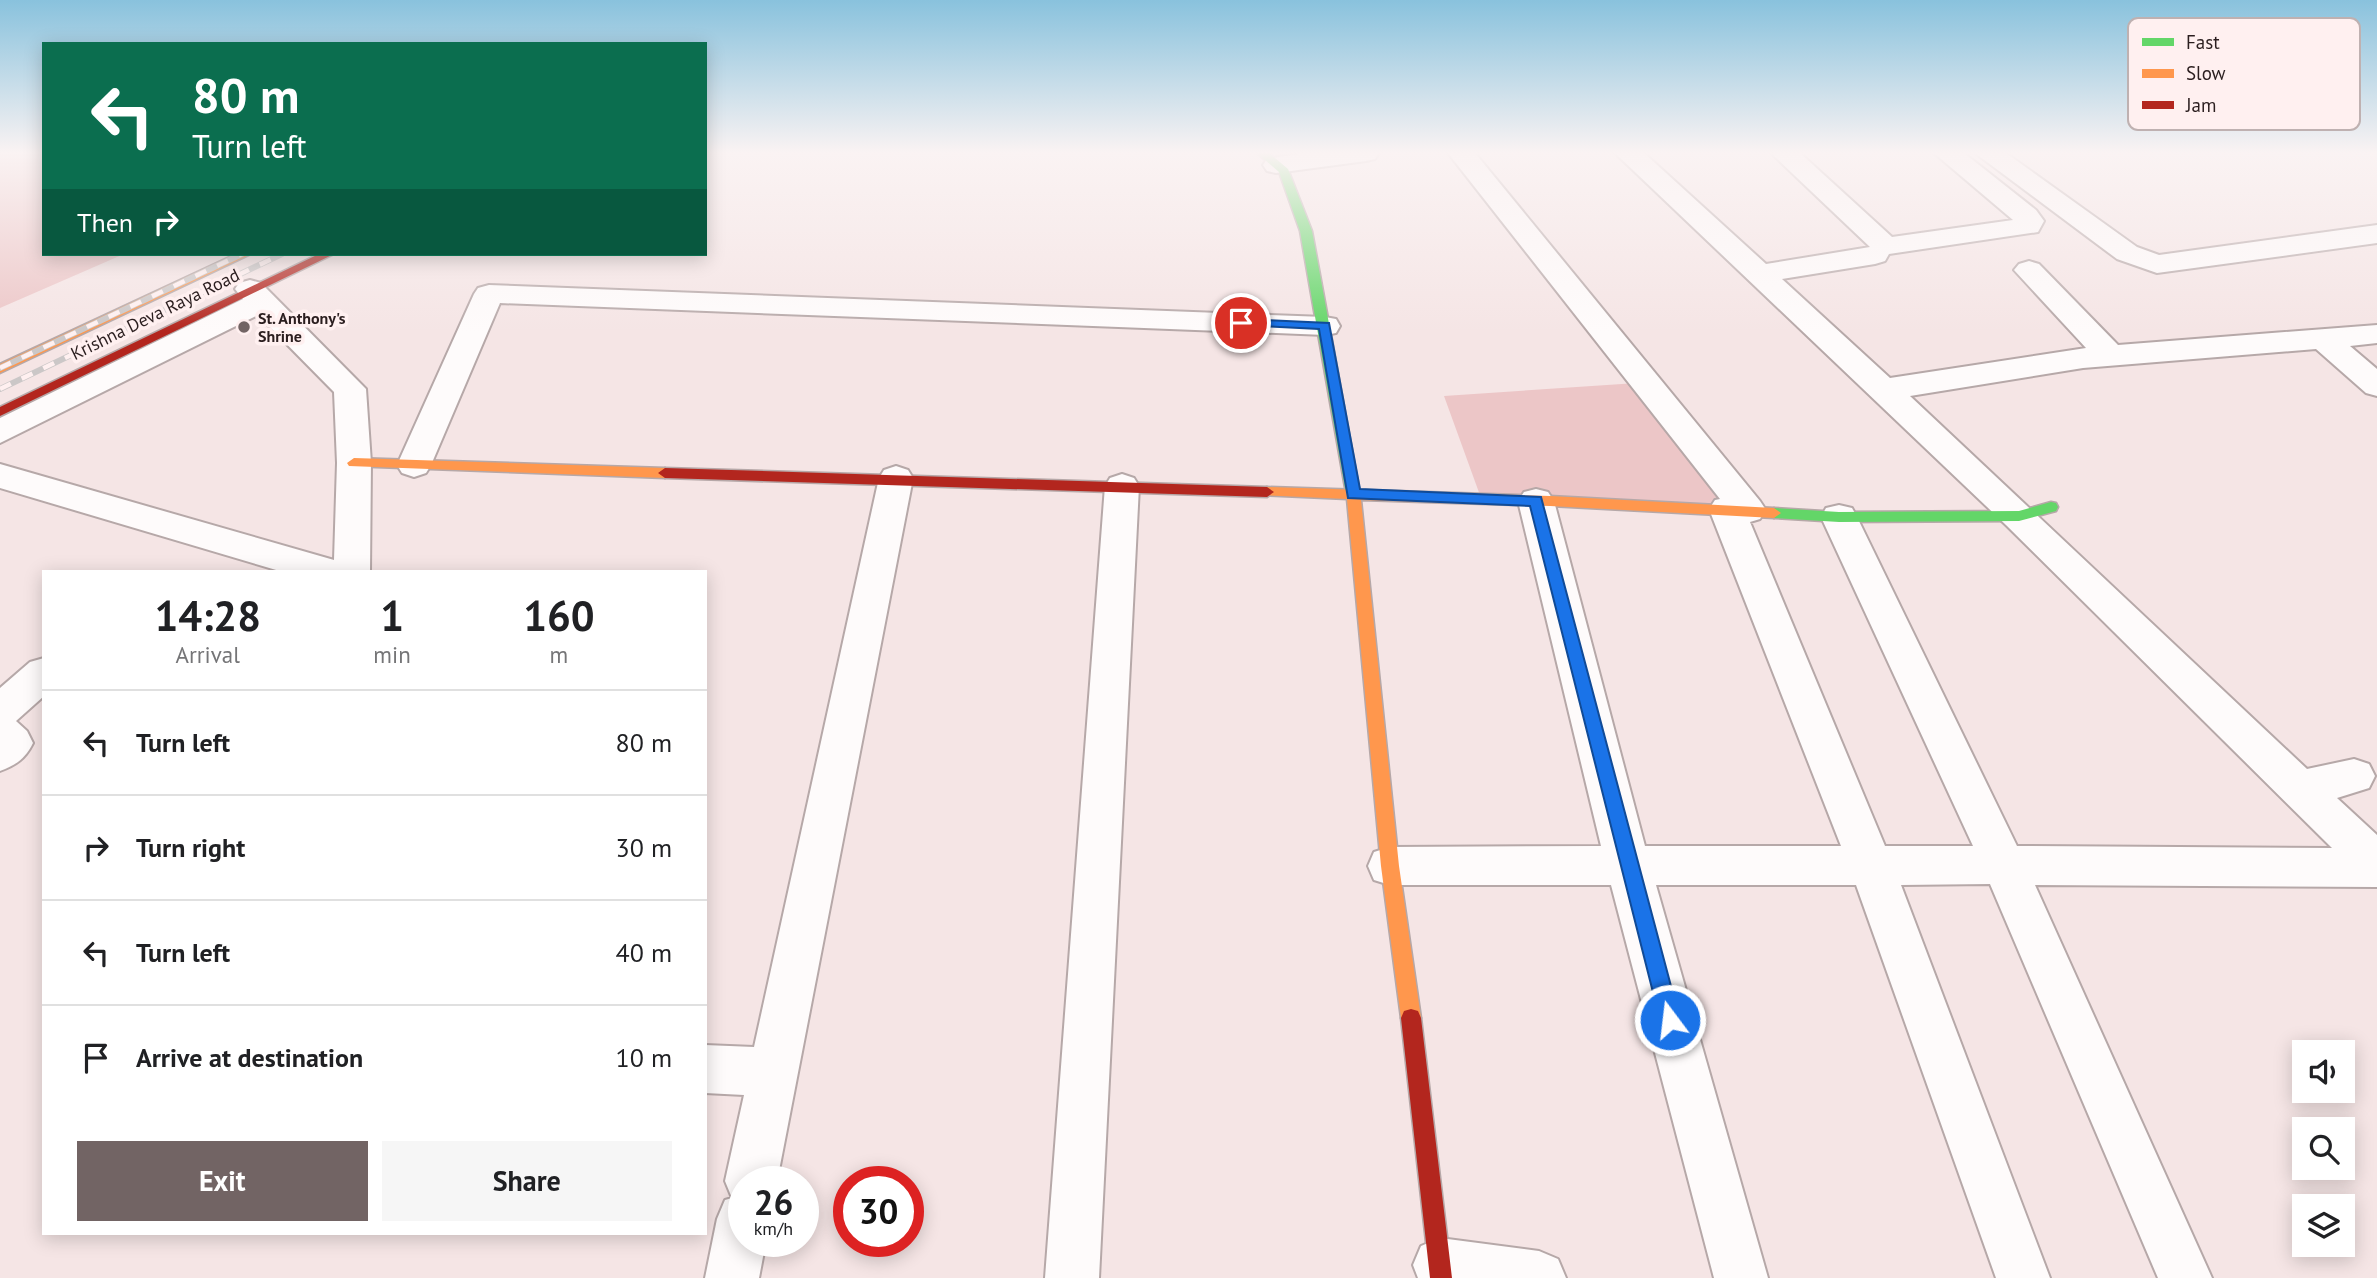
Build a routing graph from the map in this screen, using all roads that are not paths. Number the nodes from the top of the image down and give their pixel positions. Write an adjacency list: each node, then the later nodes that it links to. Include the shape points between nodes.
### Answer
1 (1299, 213): 14 (street)
2 (1507, 213): 30 (street)
3 (1694, 213): 12 (street)
4 (1849, 213): 5 (street, via 1886,246 2028,226 2030,221)
5 (2022, 213)
6 (2071, 213): 7 (street, via 2127,253 2157,264)
7 (2377, 234)
8 (241, 256): 18 (street, Krishna Deva Raya Road)
9 (324, 256): 13 (street, Krishna Deva Raya Road)
10 (1875, 256): 12 (street)
11 (2029, 270): 17 (street)
12 (1761, 274): 20 (street)
13 (256, 295): 21 (street, Krishna Deva Raya Road); 22 (street); 23 (street, via 350,389)
14 (1325, 326): 24 (street, via 489,294); 28 (street)
15 (2377, 334): 16 (street)
16 (2323, 338): 17 (street); 19 (street)
17 (2111, 356): 20 (street)
18 (0, 369)
19 (2377, 386)
20 (1883, 390): 31 (street)
21 (0, 412)
22 (0, 432)
23 (354, 463): 24 (street); 34 (street)
24 (414, 466): 26 (street)
25 (0, 476): 33 (street)
26 (896, 478): 27 (street); 47 (street)
27 (1122, 486): 28 (street); 52 (street)
28 (1353, 494): 29 (street); 43 (street)
29 (1536, 501): 30 (street); 44 (street)
30 (1737, 509): 32 (street); 41 (street)
31 (2035, 512): 32 (street); 40 (street)
32 (1839, 517): 42 (street)
33 (321, 570)
34 (352, 570)
35 (42, 675): 36 (street)
36 (0, 711)
37 (0, 732): 38 (street, via 12,743)
38 (0, 754)
39 (2354, 776): 40 (street)
40 (2299, 789): 45 (street)
41 (1871, 865): 42 (street); 44 (street); 55 (street)
42 (2004, 865): 45 (street); 56 (street)
43 (1390, 866): 44 (street); 50 (street)
44 (1628, 866): 54 (street)
45 (2377, 866)
46 (707, 1069): 47 (street)
47 (774, 1072): 48 (street)
48 (754, 1166)
49 (736, 1257): 51 (street)
50 (1440, 1272): 53 (street)
51 (732, 1278)
52 (1072, 1278)
53 (1539, 1278)
54 (1741, 1278)
55 (2023, 1278)
56 (2185, 1278)

